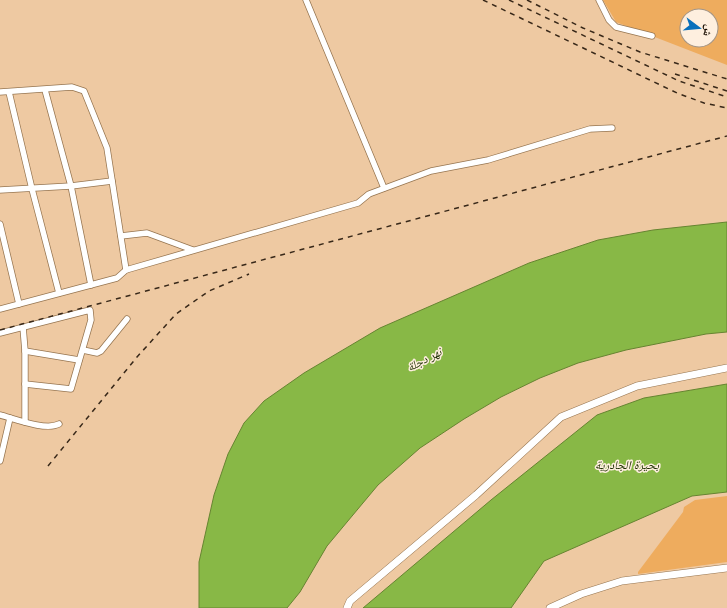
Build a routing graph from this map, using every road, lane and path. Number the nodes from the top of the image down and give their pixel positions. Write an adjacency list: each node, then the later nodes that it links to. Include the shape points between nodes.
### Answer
1 (306, 0): 10 (street)
2 (599, 0): 3 (street, via 609,20 616,27)
3 (652, 36)
4 (45, 90): 6 (street); 8 (street, via 72,87 84,91 108,148); 9 (street)
5 (0, 92): 6 (street)
6 (9, 92): 11 (street)
7 (612, 128): 10 (street, via 590,130 488,160 431,171)
8 (112, 181): 9 (street); 14 (street)
9 (71, 186): 11 (street); 17 (street)
10 (384, 188): 15 (street, via 369,194 358,203)
11 (32, 189): 12 (street); 18 (street)
12 (0, 190)
13 (0, 224): 19 (street)
14 (121, 236): 15 (street, via 147,233); 16 (street)
15 (194, 251): 16 (street)
16 (126, 270): 17 (street, via 117,278)
17 (91, 285): 18 (street)
18 (59, 293): 19 (street)
19 (19, 304): 20 (street)
20 (0, 309)
21 (127, 319): 24 (street, via 101,351 97,353)
22 (23, 327): 23 (street); 24 (street, via 90,310 91,320); 25 (street)
23 (0, 333)
24 (83, 350): 26 (street)
25 (26, 351): 26 (street); 28 (street)
26 (79, 360): 28 (street, via 70,390)
27 (727, 368): 35 (street, via 637,386 561,417 476,495 350,601)
28 (25, 384): 31 (street)
29 (0, 415): 30 (street)
30 (10, 418): 31 (street); 33 (street)
31 (25, 422): 32 (street, via 45,426)
32 (59, 424)
33 (0, 461)
34 (727, 568): 36 (street, via 622,581 581,594)
35 (348, 608)
36 (550, 608)

